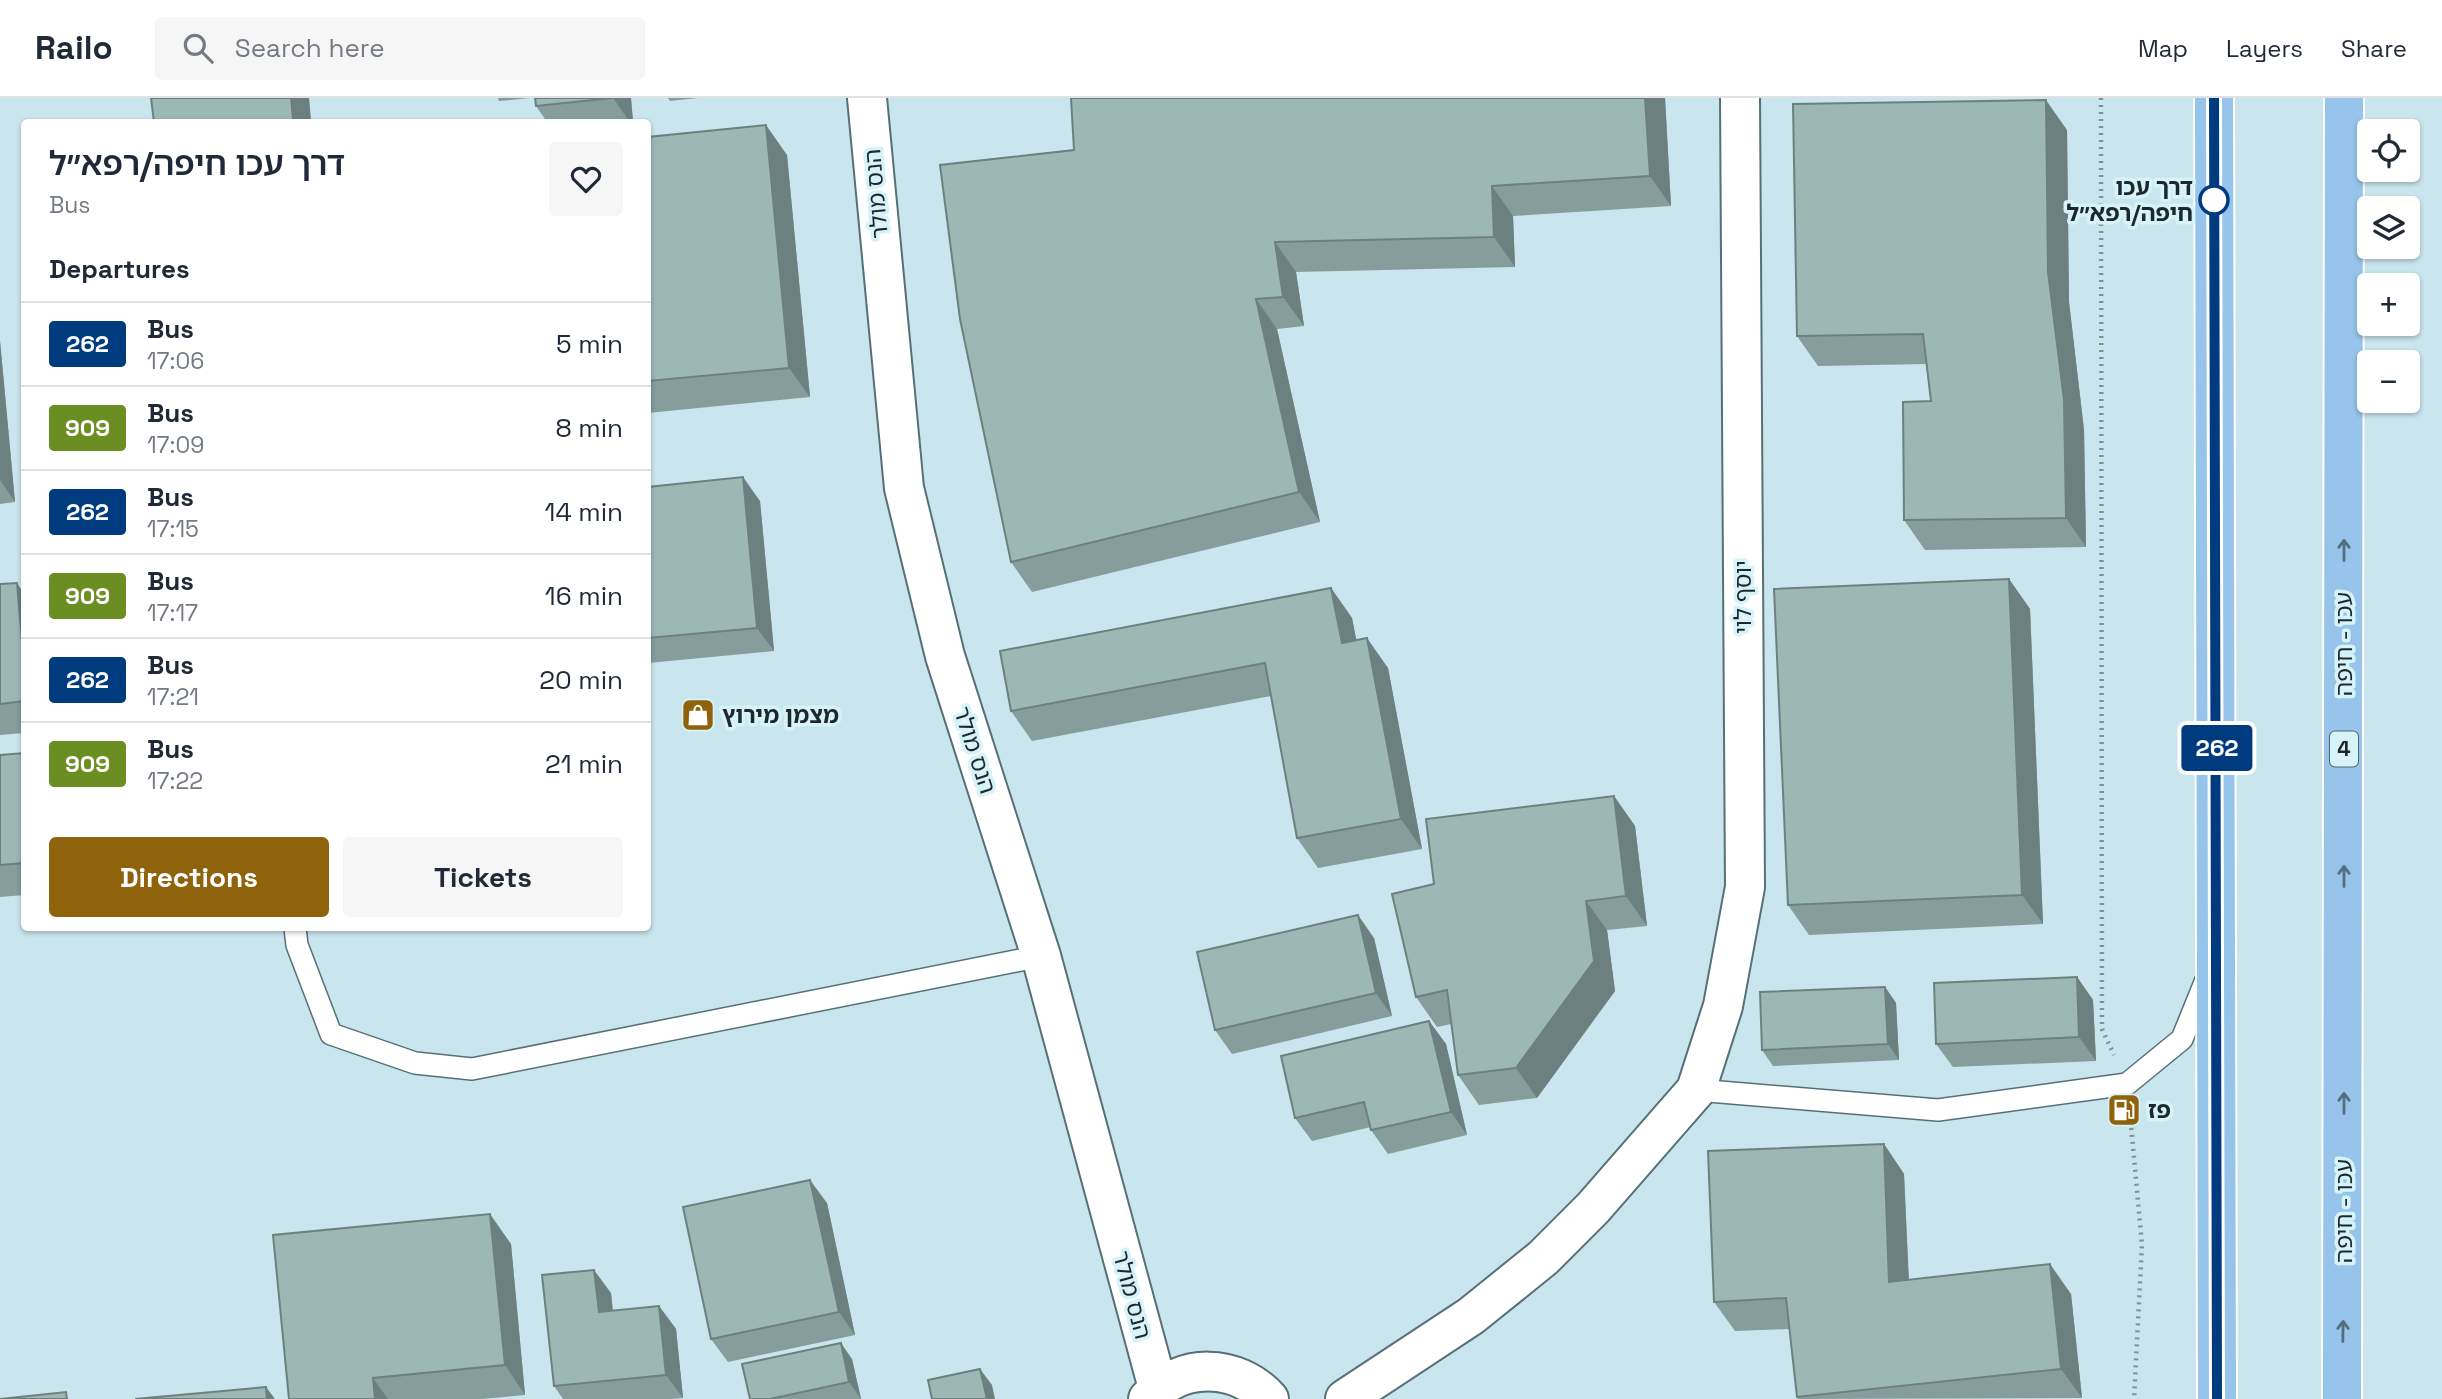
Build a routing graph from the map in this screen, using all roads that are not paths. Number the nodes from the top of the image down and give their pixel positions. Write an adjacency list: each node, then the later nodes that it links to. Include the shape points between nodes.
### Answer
1 (867, 98): 7 (street, הנס מולר, via 904,488 945,656)
2 (1740, 98): 8 (street, יוסף לוי, via 1745,887 1723,1006)
3 (2214, 98): 6 (highway)
4 (2344, 98): 13 (highway, עכו - חיפה / 4, one-way to 4)
5 (295, 931): 7 (lane, via 331,1034 415,1063 472,1069)
6 (2218, 950): 8 (lane, via 2182,1040 2127,1084 1938,1110); 12 (highway)
7 (1041, 956): 9 (street, הנס מולר)
8 (1696, 1090): 11 (street, via 1543,1258 1471,1316)
9 (1153, 1393): 10 (street, via 1182,1374 1207,1370 1235,1374)
10 (1269, 1399)
11 (1345, 1399)
12 (2217, 1399)
13 (2342, 1399)

